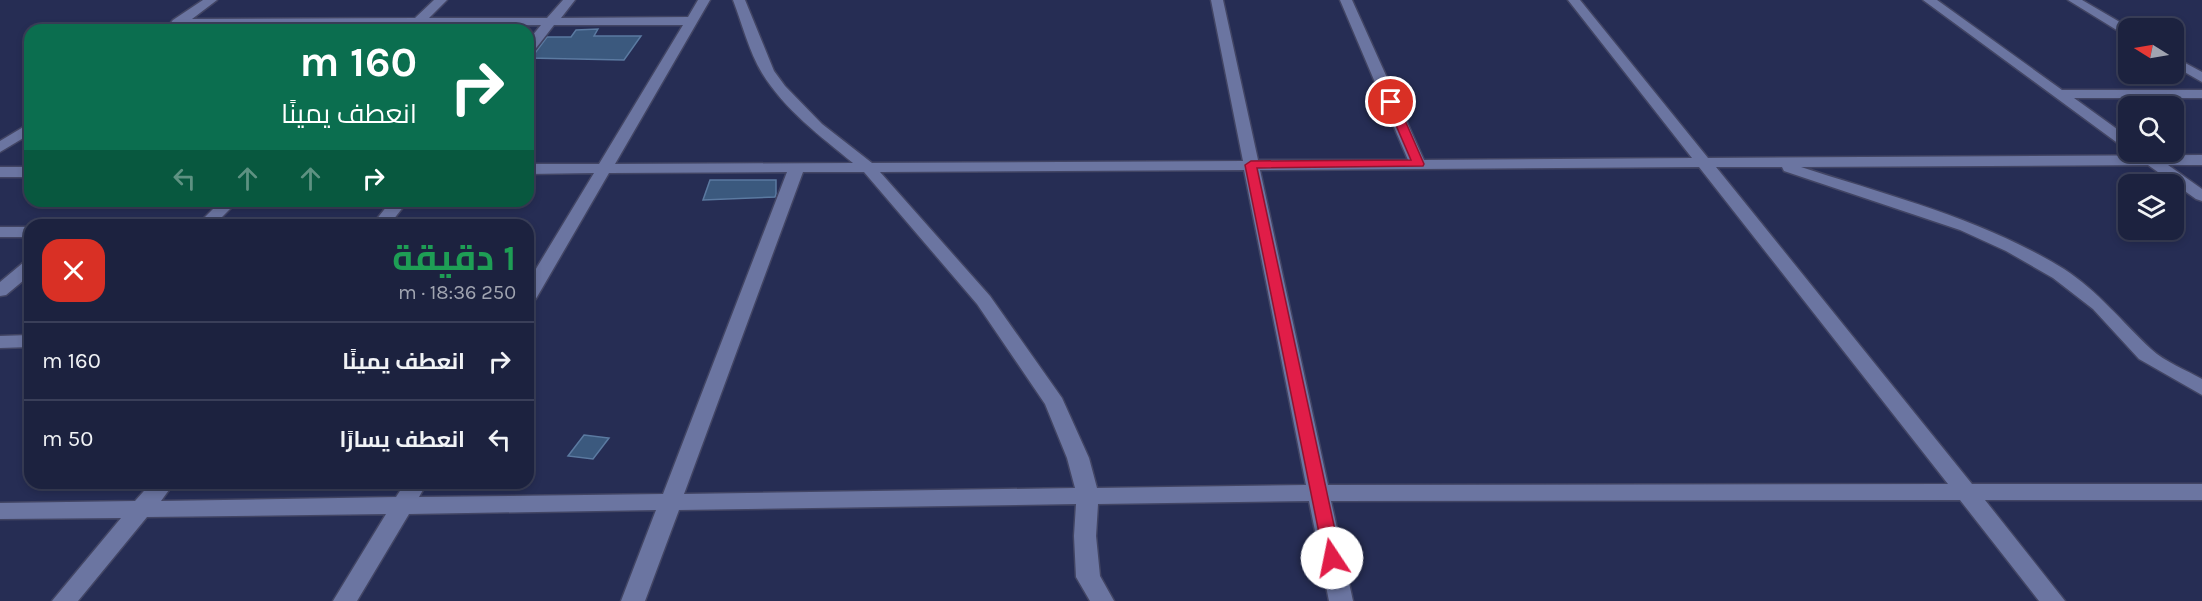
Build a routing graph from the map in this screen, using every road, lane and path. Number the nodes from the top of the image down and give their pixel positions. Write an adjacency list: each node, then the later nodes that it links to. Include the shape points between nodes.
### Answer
1 (210, 0): 13 (street)
2 (441, 0): 14 (street)
3 (569, 0): 11 (street)
4 (704, 0): 12 (street)
5 (739, 0): 34 (street, via 767,71 780,89 817,127)
6 (1216, 0): 32 (street)
7 (1346, 0): 30 (street)
8 (1574, 0): 31 (street)
9 (1929, 0): 20 (street)
10 (2074, 0): 16 (street)
11 (551, 21): 12 (street); 15 (street); 17 (street)
12 (692, 21): 35 (street)
13 (177, 24)
14 (416, 24)
15 (469, 24)
16 (2118, 27)
17 (534, 42)
18 (2184, 67): 19 (street)
19 (2202, 78)
20 (2059, 94): 21 (street); 23 (street)
21 (2202, 94)
22 (24, 131): 24 (street)
23 (2118, 137)
24 (0, 148)
25 (2118, 157): 29 (street)
26 (2184, 159): 27 (street)
27 (2202, 160)
28 (2154, 162): 39 (street)
29 (1776, 163): 31 (street); 51 (street, via 1966,226 2012,247 2059,274 2099,305 2146,355)
30 (1418, 164): 31 (street); 32 (street)
31 (1705, 164): 56 (street)
32 (1251, 165): 34 (street); 55 (street)
33 (797, 167): 34 (street); 35 (street); 58 (street)
34 (868, 167): 57 (street, via 984,300 1055,403 1078,458)
35 (606, 168): 36 (street); 47 (street)
36 (534, 169)
37 (0, 172): 38 (street)
38 (24, 172)
39 (2202, 196)
40 (224, 207): 42 (street)
41 (395, 207): 43 (street)
42 (211, 219)
43 (385, 219)
44 (0, 232): 45 (street)
45 (24, 232)
46 (24, 271): 48 (street)
47 (534, 287)
48 (0, 291)
49 (24, 341): 50 (street)
50 (0, 342)
51 (2202, 388)
52 (158, 489): 60 (street)
53 (412, 489): 59 (street)
54 (2202, 492): 56 (street)
55 (1319, 493): 56 (street); 57 (street); 66 (street)
56 (1967, 493): 67 (street)
57 (1088, 496): 58 (street); 65 (street, via 1088,577)
58 (669, 503): 59 (street); 64 (street)
59 (402, 505): 60 (street); 63 (street)
60 (141, 509): 61 (street); 62 (street)
61 (0, 511)
62 (64, 601)
63 (345, 601)
64 (633, 601)
65 (1101, 601)
66 (1341, 601)
67 (2053, 601)

